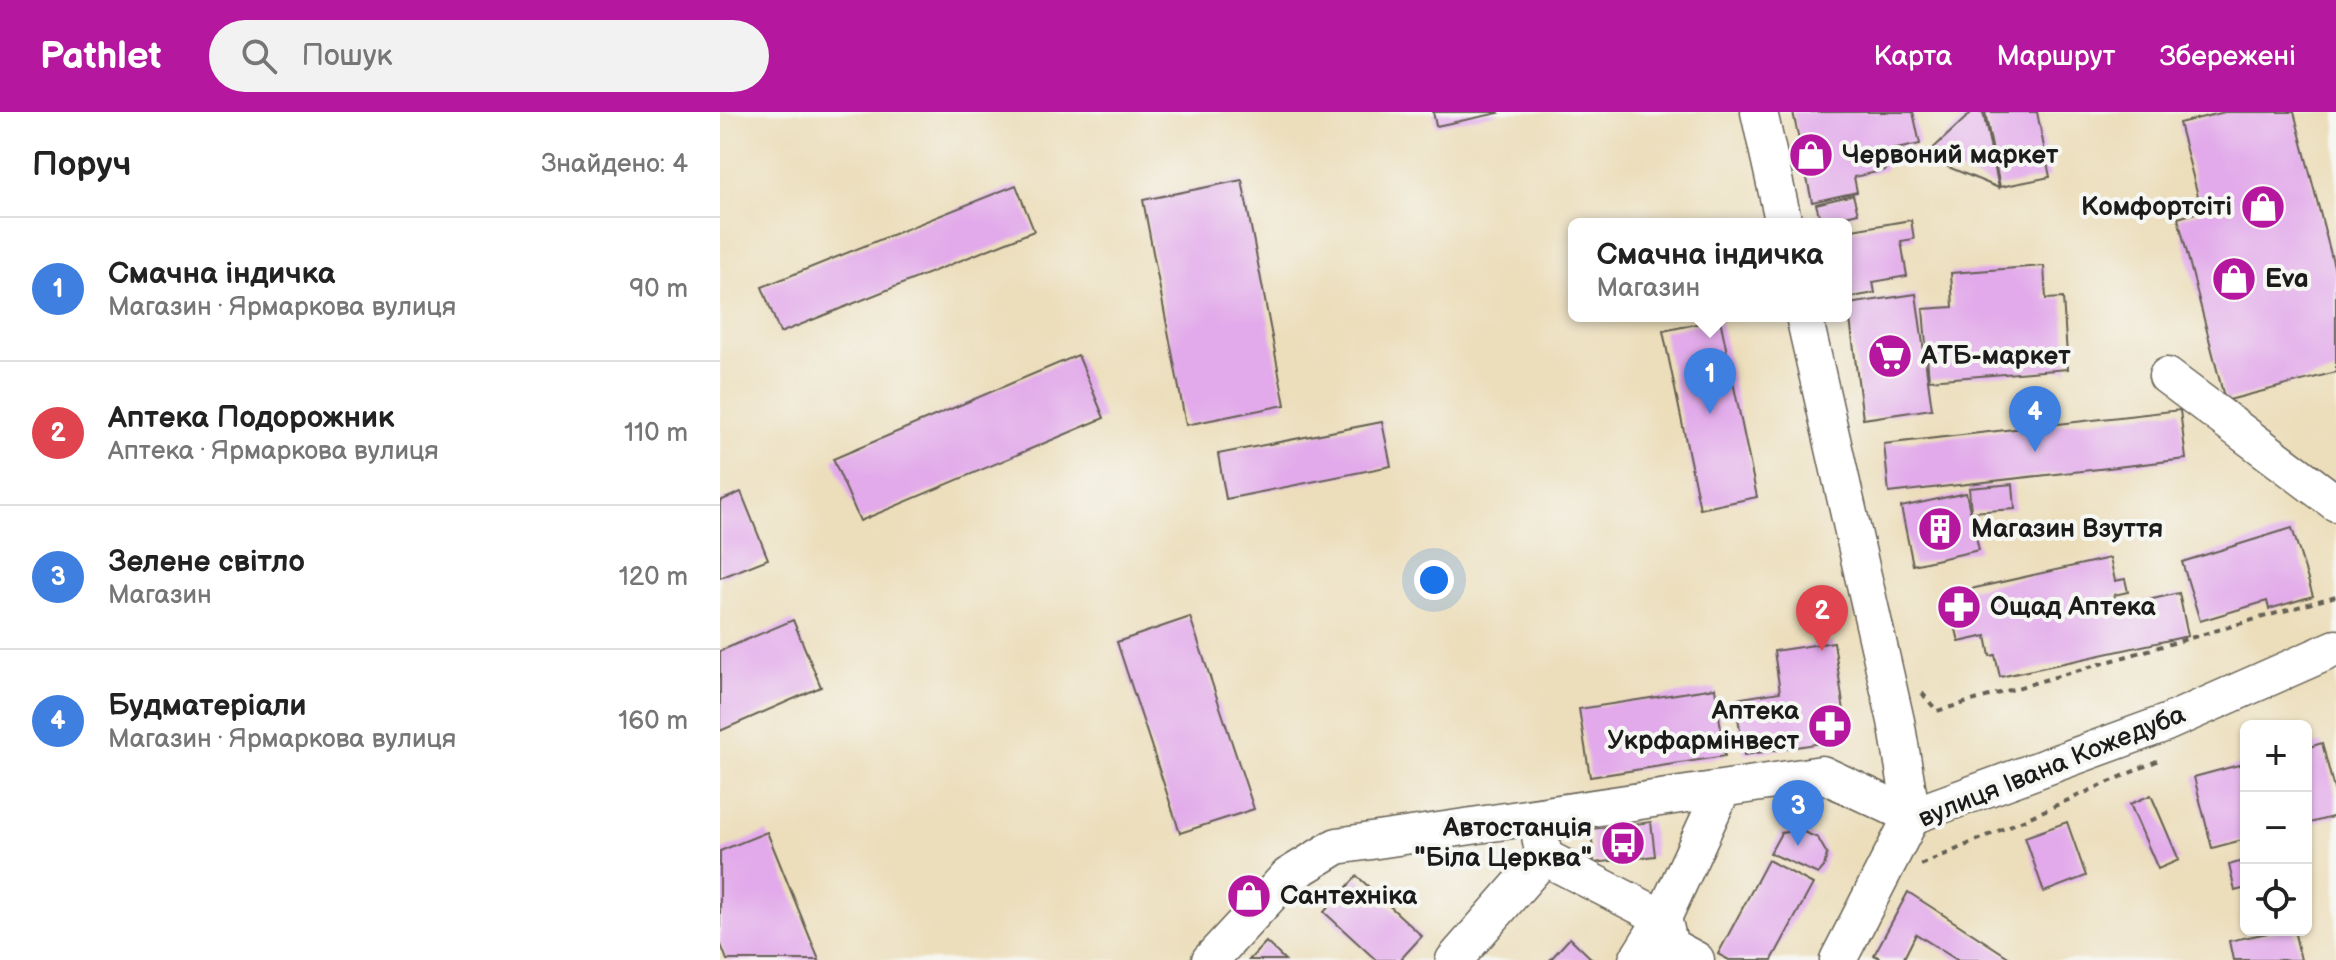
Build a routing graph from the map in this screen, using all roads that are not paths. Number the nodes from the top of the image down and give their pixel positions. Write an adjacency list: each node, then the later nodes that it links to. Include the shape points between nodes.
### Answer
1 (1759, 112): 2 (street)
2 (1783, 218)
3 (1805, 322): 8 (street, via 1896,721)
4 (2167, 376): 5 (street)
5 (2336, 503)
6 (2336, 648): 8 (street, вулиця Івана Кожедуба, via 2166,723)
7 (1722, 790): 8 (street, via 1822,774); 9 (street); 11 (street)
8 (1912, 816): 12 (street, вулиця Івана Кожедуба)
9 (1537, 817): 10 (street); 13 (street, via 1337,846 1288,876)
10 (1544, 857): 11 (street); 14 (street)
11 (1663, 918): 15 (street); 16 (street, via 1670,946)
12 (1846, 957)
13 (1210, 960)
14 (1454, 960)
15 (1637, 960)
16 (1696, 960)

